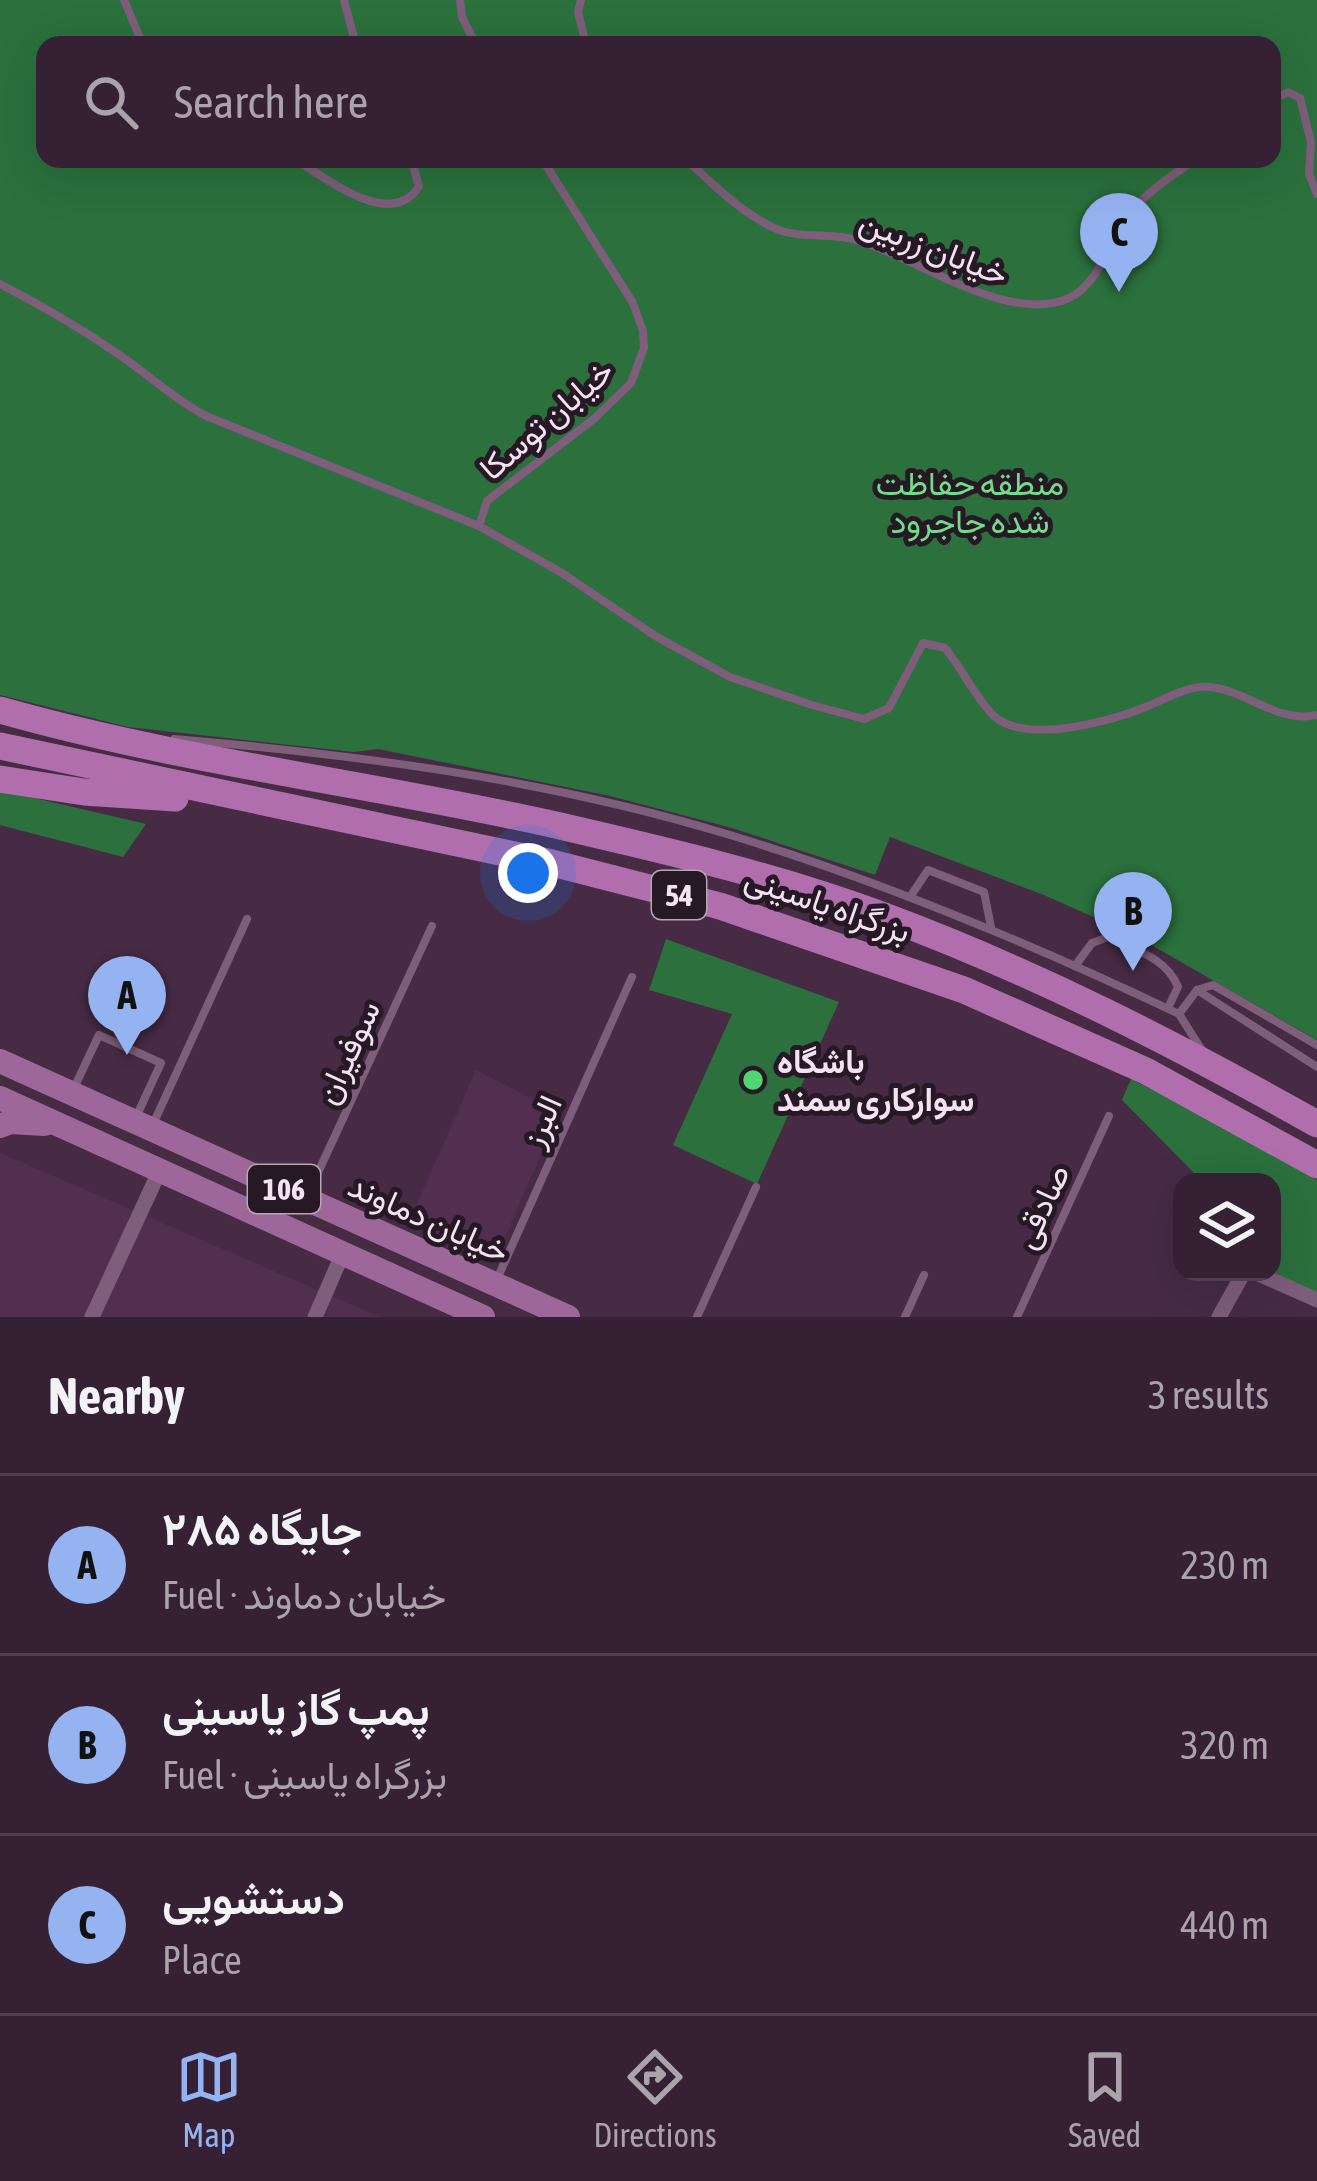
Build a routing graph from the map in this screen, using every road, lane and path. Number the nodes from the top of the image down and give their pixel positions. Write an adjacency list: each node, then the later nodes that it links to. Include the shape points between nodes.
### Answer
1 (124, 0): 5 (lane)
2 (344, 0): 6 (lane)
3 (460, 0): 7 (lane)
4 (581, 0): 8 (lane)
5 (139, 36)
6 (354, 36)
7 (472, 36)
8 (584, 36)
9 (1281, 96): 10 (lane, via 1300,98)
10 (1314, 161): 16 (lane, via 1309,174)
11 (311, 168): 12 (lane, via 394,208 419,186)
12 (414, 168)
13 (548, 168): 18 (lane, خیابان توسکا, via 633,303 644,348 631,383 487,501)
14 (696, 168): 15 (lane, خیابان زربین, via 774,228 850,238 994,297 1037,305 1087,285 1137,205)
15 (1184, 168)
16 (1317, 194)
17 (0, 284): 18 (lane, via 66,318 206,416)
18 (479, 526): 20 (lane, via 730,677 864,719 889,708 923,643 945,648 991,713 1017,726 1096,724 1209,687 1273,712)
19 (0, 710): 21 (highway, بزرگراه یاسینی / 54)
20 (1317, 715)
21 (80, 730): 25 (lane, via 356,756 523,784 729,835); 36 (highway, بزرگراه یاسینی / 54, via 560,826 732,870 983,955)
22 (0, 746): 24 (highway, بزرگراه یاسینی / 54)
23 (0, 779): 24 (highway, via 139,798)
24 (228, 796): 45 (highway, بزرگراه یاسینی / 54, via 552,863 860,953 1146,1071)
25 (910, 898): 28 (lane); 28 (lane, via 928,870 958,880 984,892)
26 (247, 919): 43 (lane)
27 (432, 926): 48 (lane, سوفیران)
28 (991, 928): 29 (lane)
29 (1076, 966): 32 (lane); 32 (lane, via 1092,943 1108,938 1151,957 1172,970 1178,987)
30 (632, 977): 53 (lane, البرز)
31 (1197, 990): 33 (lane); 34 (lane, via 1224,990); 37 (lane)
32 (1168, 1008): 33 (lane)
33 (1179, 1013): 36 (lane)
34 (1317, 1046)
35 (0, 1061): 38 (main road, خیابان دماوند / 106)
36 (1210, 1063): 41 (highway, بزرگراه یاسینی / 54)
37 (1317, 1066)
38 (71, 1094): 43 (main road, خیابان دماوند / 106); 43 (lane, via 99,1035 160,1063)
39 (0, 1098): 42 (main road, خیابان دماوند / 106)
40 (1109, 1115): 61 (lane, صادقی)
41 (1317, 1124)
42 (61, 1125): 44 (main road); 46 (main road, خیابان دماوند / 106)
43 (142, 1125): 48 (main road, خیابان دماوند / 106)
44 (0, 1126)
45 (1317, 1165)
46 (160, 1170): 49 (main road, خیابان دماوند / 106); 55 (street)
47 (756, 1187): 59 (lane)
48 (305, 1199): 53 (main road, خیابان دماوند / 106)
49 (343, 1253): 56 (street); 57 (main road, خیابان دماوند / 106)
50 (924, 1275): 60 (lane)
51 (1239, 1281): 62 (street)
52 (1274, 1281): 54 (street)
53 (495, 1284): 58 (main road, خیابان دماوند / 106)
54 (1317, 1300)
55 (92, 1317)
56 (314, 1317)
57 (483, 1317)
58 (568, 1317)
59 (697, 1317)
60 (905, 1317)
61 (1017, 1317)
62 (1219, 1317)

